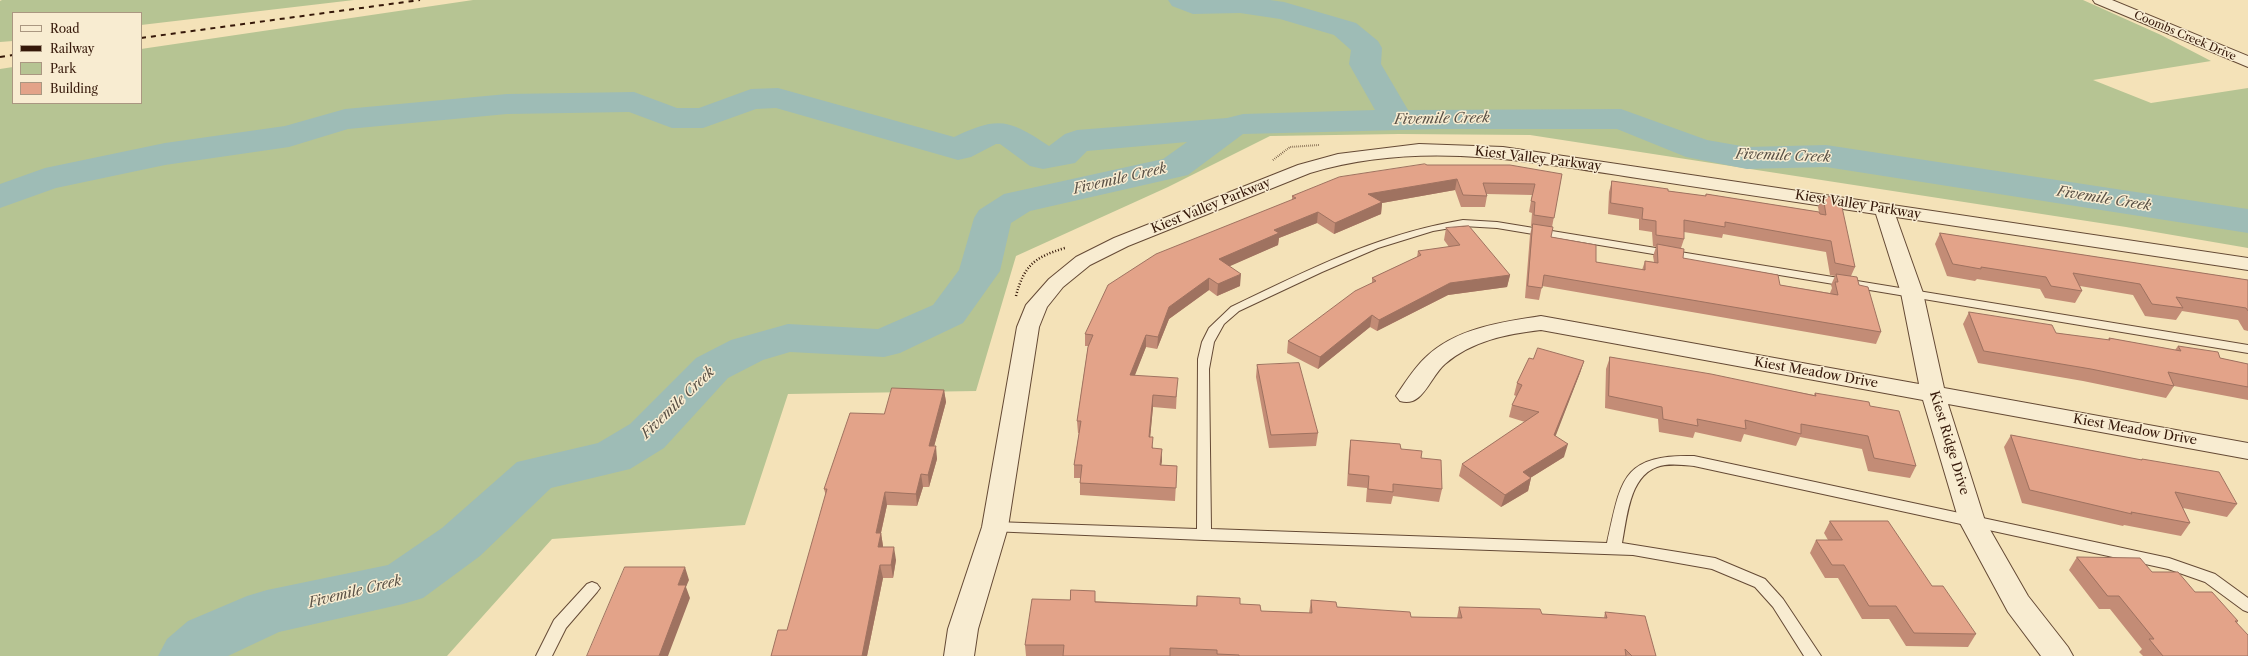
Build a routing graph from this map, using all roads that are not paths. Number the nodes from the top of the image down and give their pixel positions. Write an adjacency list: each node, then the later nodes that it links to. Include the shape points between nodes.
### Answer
1 (2100, 0): 2 (street, Coombs Creek Drive)
2 (2248, 62)
3 (1884, 209): 4 (street, Kiest Valley Parkway); 5 (street, Kiest Ridge Drive); 11 (street, Kiest Valley Parkway, via 1502,152 1384,152 1338,159 1304,170 1108,248 1083,261 1056,284 1037,305 1028,327)
4 (2248, 264)
5 (1912, 293): 6 (lane); 7 (street, Kiest Ridge Drive); 12 (lane, via 1497,225 1465,223 1434,228 1378,243 1235,309 1218,321 1205,347 1203,369)
6 (2248, 349)
7 (1933, 394): 8 (street, Kiest Meadow Drive, via 1541,323 1501,328 1472,338 1436,360); 9 (street, Kiest Meadow Drive); 10 (street, Kiest Ridge Drive)
8 (1408, 396)
9 (2248, 451)
10 (1972, 521): 13 (lane, via 1694,461 1674,459 1643,466 1629,484); 15 (lane, via 2169,564 2210,578); 19 (street, Kiest Ridge Drive, via 2018,604)
11 (995, 527): 12 (lane); 17 (street, Kiest Valley Parkway, via 963,629)
12 (1204, 535): 13 (lane)
13 (1613, 548): 18 (lane, via 1633,549 1715,564 1760,583 1778,603)
14 (592, 588): 16 (lane, via 560,624)
15 (2248, 606)
16 (544, 656)
17 (959, 656)
18 (1813, 656)
19 (2058, 656)

